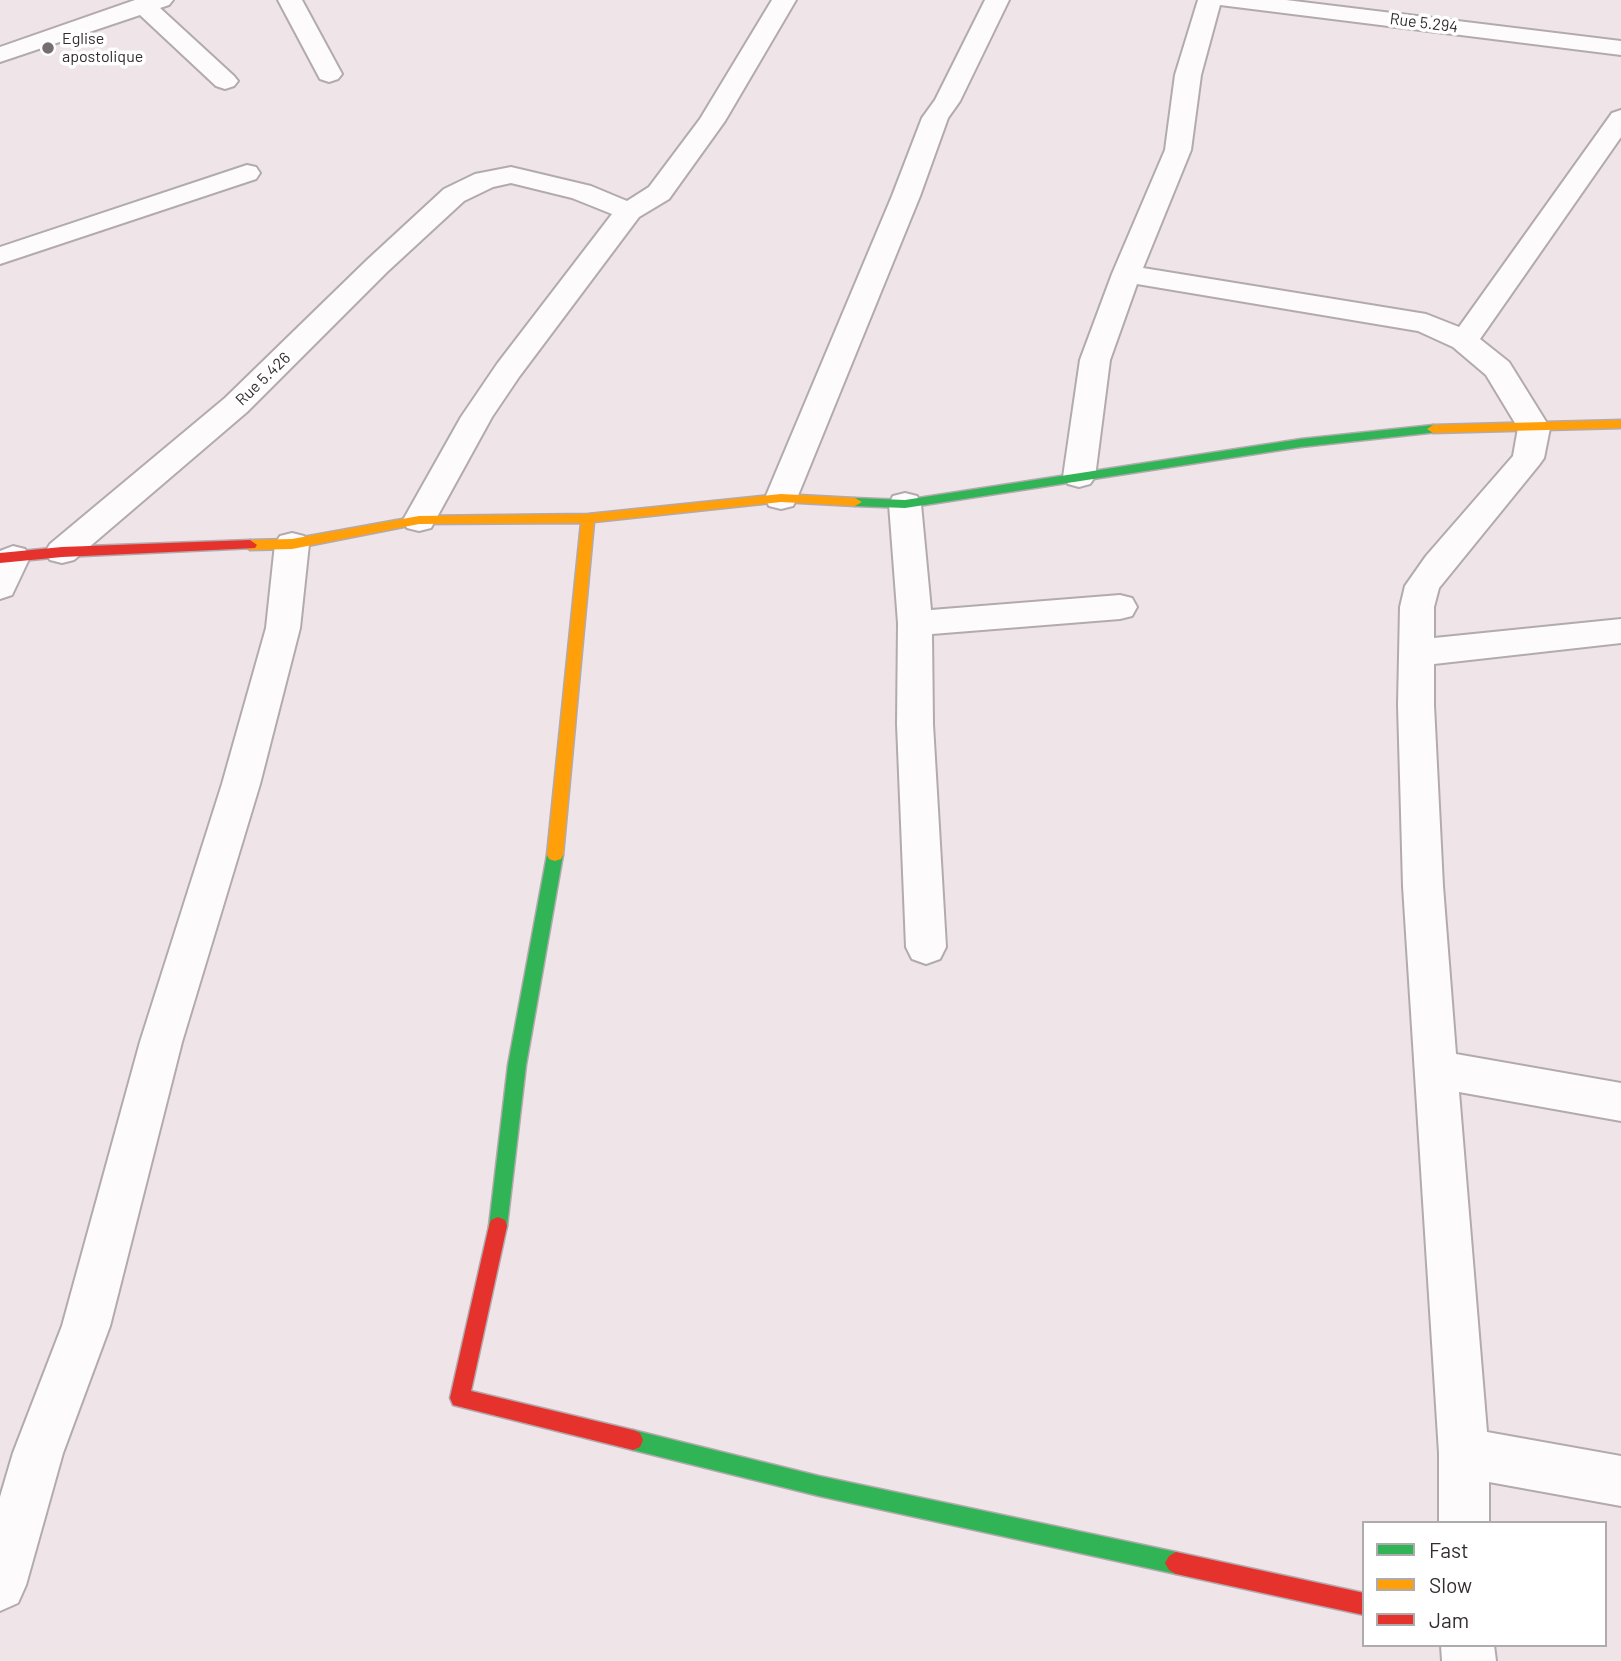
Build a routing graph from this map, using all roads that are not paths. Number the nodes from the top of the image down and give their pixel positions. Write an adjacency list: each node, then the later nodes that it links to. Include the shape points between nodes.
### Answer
1 (290, 0): 10 (street)
2 (783, 0): 14 (street, via 712,121 659,193)
3 (997, 0): 21 (street, via 935,118)
4 (1210, 0): 16 (street, via 1188,75 1178,150)
5 (1227, 0): 7 (street, Rue 5.294)
6 (152, 2): 9 (street); 11 (street)
7 (1256, 2): 8 (street, Rue 5.294)
8 (1621, 48)
9 (0, 55)
10 (329, 74)
11 (225, 81)
12 (1621, 118): 17 (street)
13 (247, 173): 15 (street)
14 (629, 211): 24 (street, via 493,394); 26 (street, Rue 5.426, via 581,192 511,175 485,180 454,195 236,405)
15 (0, 256)
16 (1126, 274): 17 (street, via 1426,323); 20 (street, via 1095,360)
17 (1464, 341): 19 (street, via 1498,369)
18 (1621, 424): 19 (street)
19 (1534, 428): 20 (street, via 1406,430); 32 (street, via 1528,458 1422,586)
20 (1079, 477): 22 (street)
21 (781, 498): 22 (street); 23 (street)
22 (905, 504): 30 (street)
23 (588, 518): 24 (street); 40 (street, via 552,877 517,1065 502,1206 460,1398 819,1486)
24 (419, 520): 25 (street)
25 (292, 544): 26 (street); 39 (street, via 283,628 241,784 161,1042 86,1326 38,1453)
26 (62, 552): 27 (street)
27 (7, 557): 28 (street)
28 (0, 587)
29 (1120, 607): 30 (street)
30 (915, 623): 33 (street)
31 (1621, 631): 32 (street)
32 (1416, 653): 34 (street, via 1423,886)
33 (926, 947)
34 (1435, 1069): 35 (street); 36 (street)
35 (1621, 1102)
36 (1464, 1453): 37 (street); 38 (street)
37 (1621, 1481)
38 (1464, 1521)
39 (0, 1585)
40 (1362, 1604)

